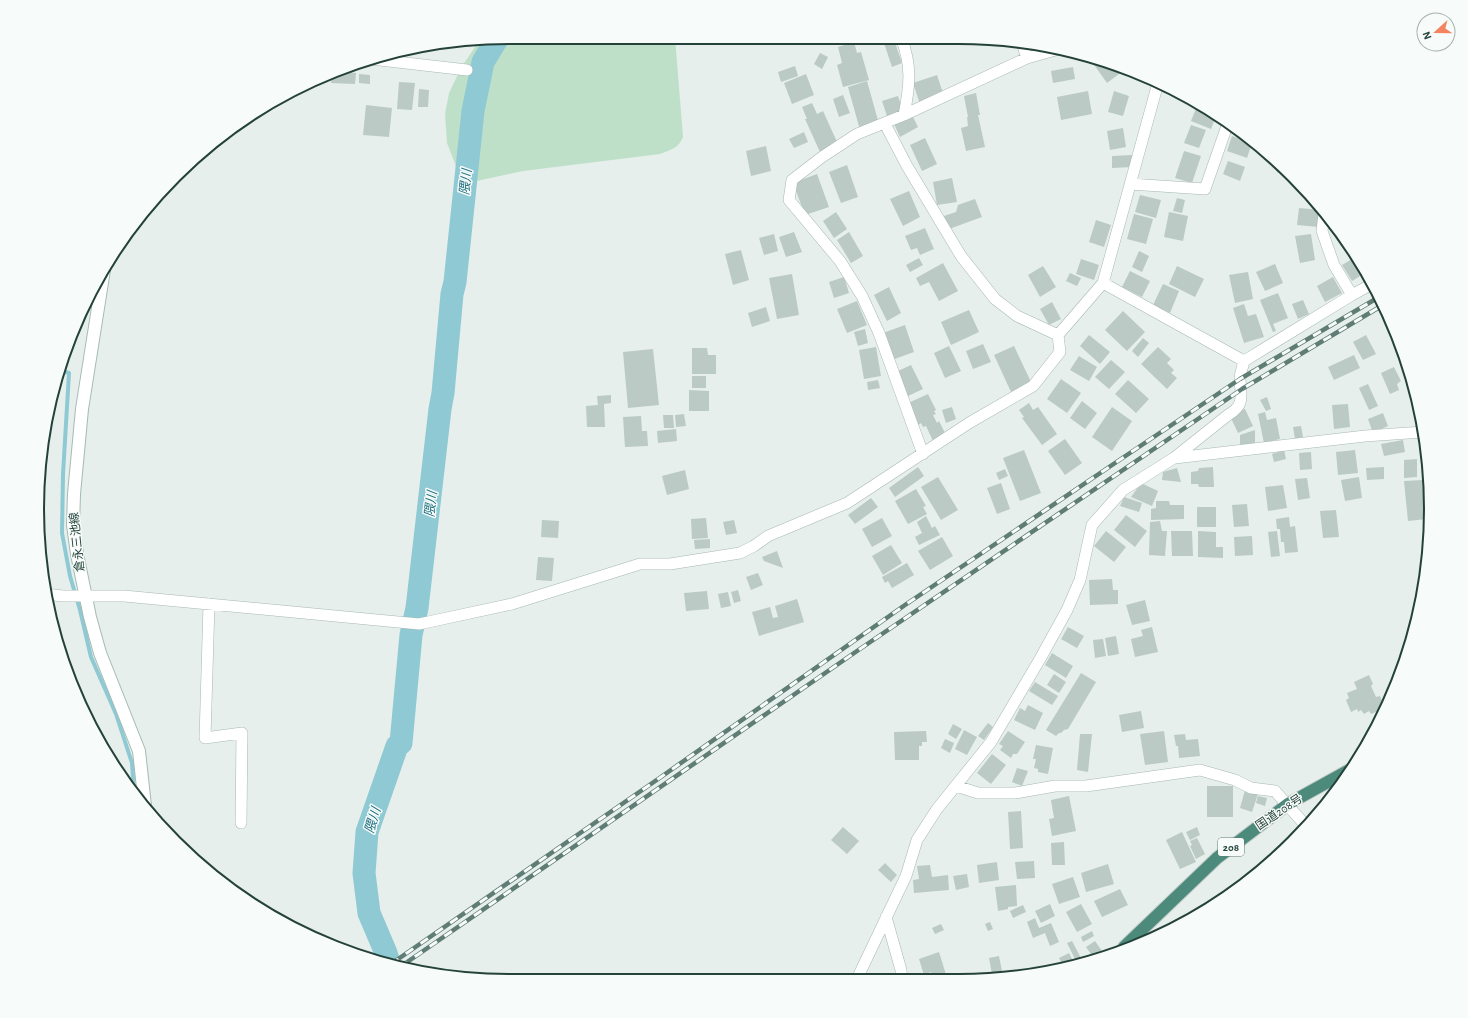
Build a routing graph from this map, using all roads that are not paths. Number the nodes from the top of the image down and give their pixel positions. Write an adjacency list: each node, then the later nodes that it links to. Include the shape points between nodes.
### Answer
1 (904, 44): 8 (street, via 909,65 909,90)
2 (1024, 49): 4 (street)
3 (1047, 52): 4 (street)
4 (1027, 58): 8 (street)
5 (386, 61): 6 (street)
6 (467, 70)
7 (1156, 88): 11 (street)
8 (904, 115): 9 (street)
9 (885, 124): 17 (street, via 961,256 996,299 1017,316); 20 (street, via 857,134 792,180 789,200 840,261 862,296 879,333)
10 (1226, 129): 11 (street, via 1205,189)
11 (1130, 184): 13 (street)
12 (1323, 220): 16 (street, via 1322,230 1334,265)
13 (1103, 283): 17 (street); 18 (street)
14 (1367, 287): 16 (street)
15 (98, 292): 23 (main road, 倉永三池線, via 74,494 73,525)
16 (1352, 295): 18 (street)
17 (1058, 335): 20 (street, via 1060,352 1033,386)
18 (1244, 361): 21 (street, via 1237,410)
19 (1417, 432): 21 (street)
20 (922, 454): 24 (street, via 847,503 768,536 740,553 670,564 640,564 512,604 419,624)
21 (1174, 458): 26 (street, via 1123,490 1092,525 1080,580 1067,610 991,742)
22 (52, 594): 23 (street)
23 (85, 596): 24 (street, via 124,596); 27 (main road, 倉永三池線, via 100,653 139,752)
24 (209, 604): 30 (street, via 206,738 242,733)
25 (1340, 775): 28 (highway, 国道208号 / 208)
26 (956, 786): 28 (street, via 978,793 1015,793 1200,770 1235,780 1251,788 1275,791); 31 (street, via 917,840 906,876)
27 (144, 797)
28 (1288, 804): 29 (street); 32 (highway, 国道208号 / 208, via 1217,858)
29 (1303, 822)
30 (241, 823)
31 (886, 917): 33 (street); 34 (street)
32 (1130, 942)
33 (859, 974)
34 (901, 974)

